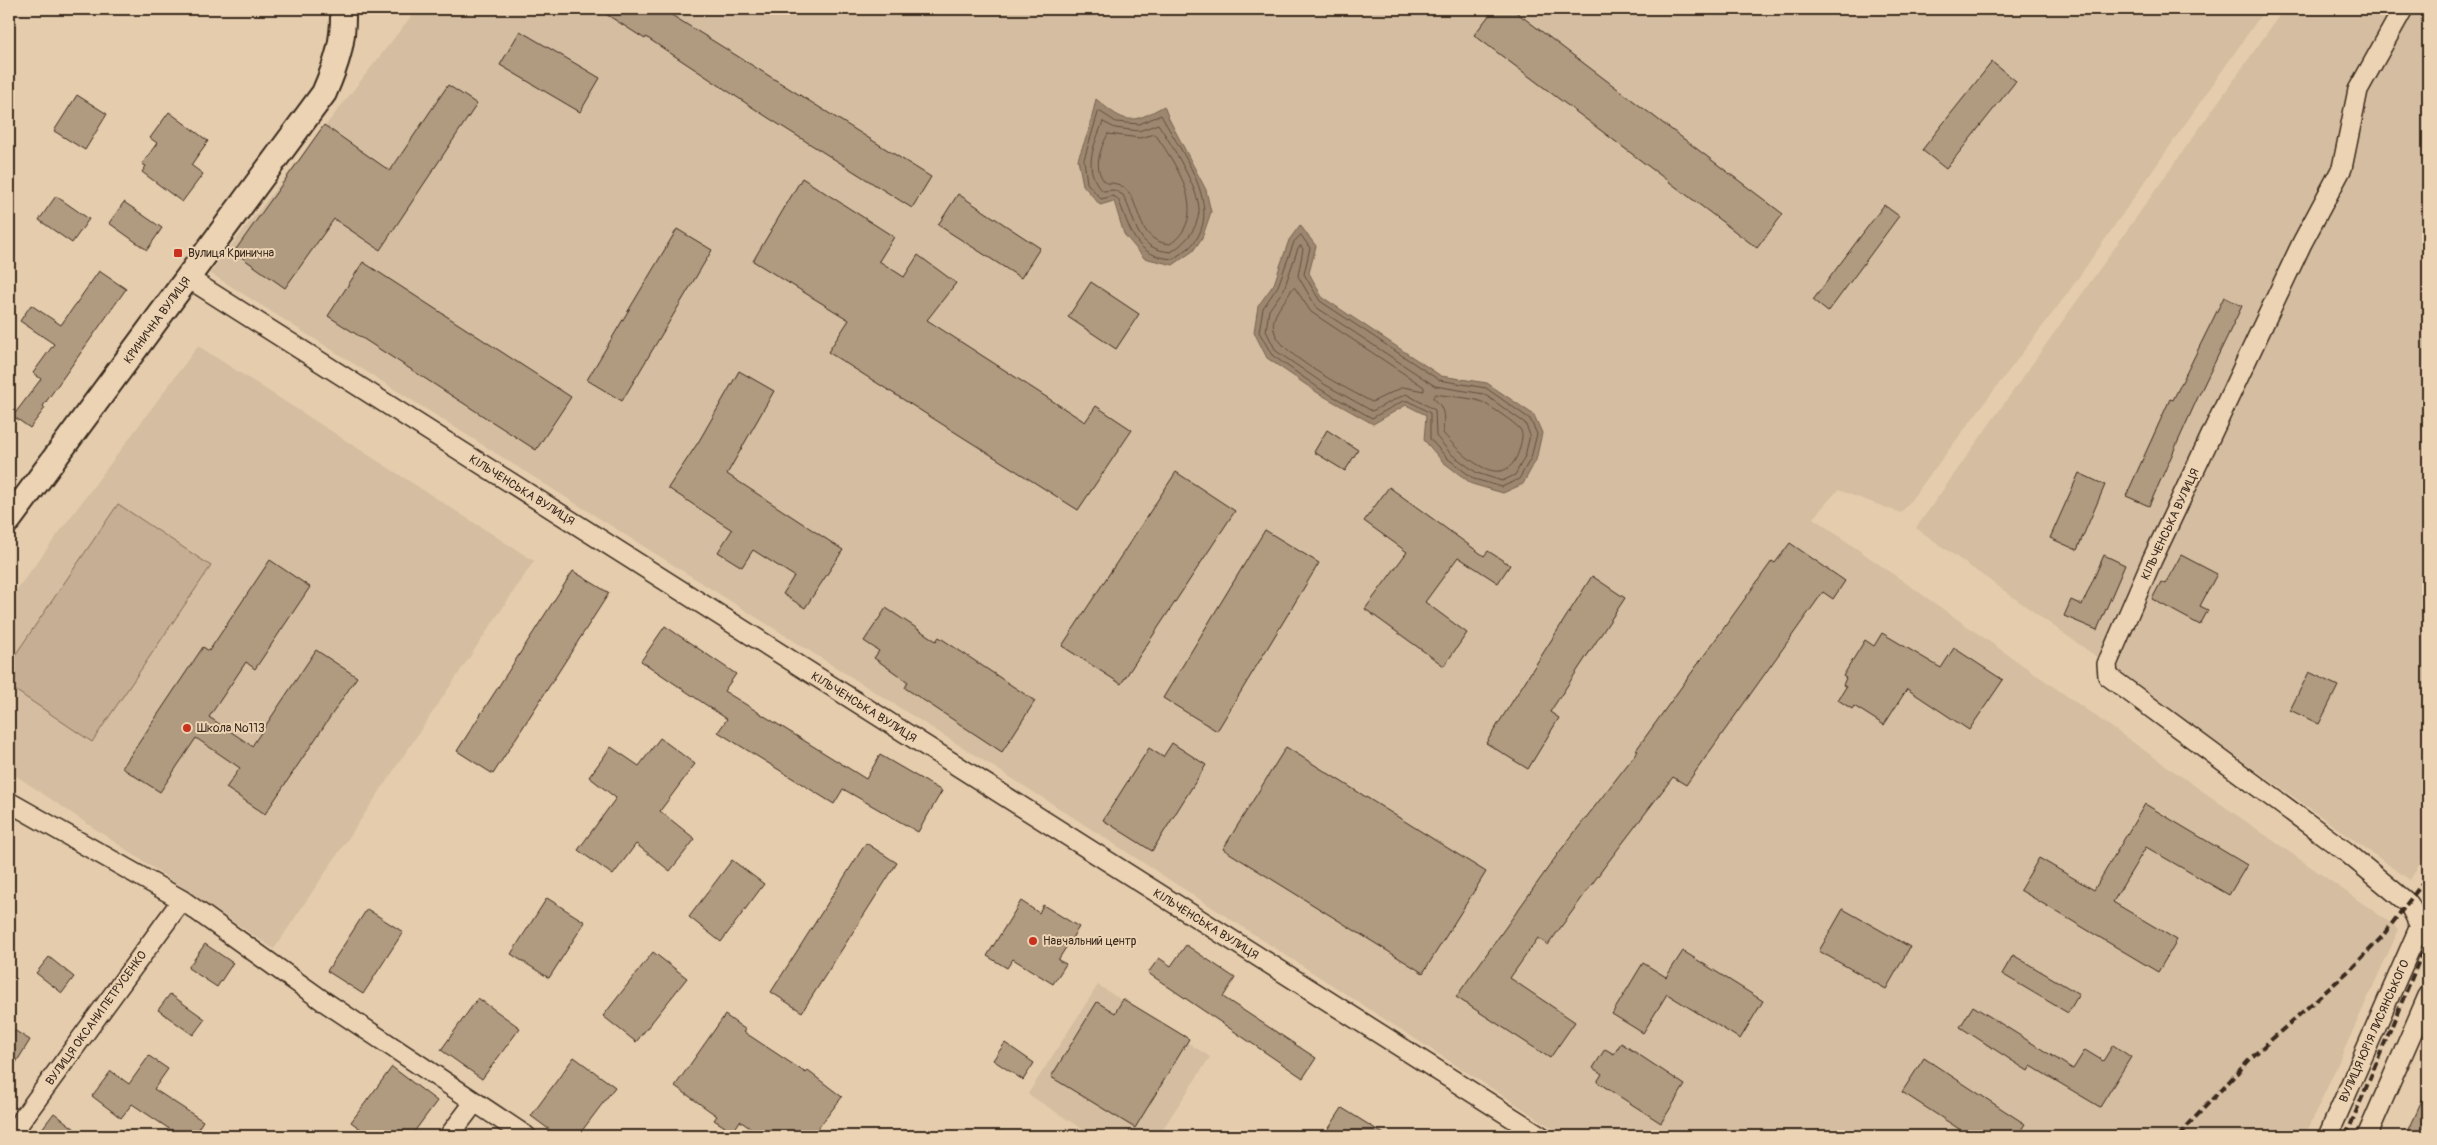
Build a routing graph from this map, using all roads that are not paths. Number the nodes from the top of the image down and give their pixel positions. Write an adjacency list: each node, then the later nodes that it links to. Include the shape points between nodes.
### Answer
1 (343, 9): 3 (street, КРИНИЧНА ВУЛИЦЯ, via 338,62 324,93)
2 (2403, 9): 7 (street, КІЛЬЧЕНСЬКА ВУЛИЦЯ, via 2358,90 2342,168 2302,243 2152,560 2107,664 2108,676 2128,692 2345,852 2409,904)
3 (188, 278): 4 (street, КРИНИЧНА ВУЛИЦЯ); 13 (street, КІЛЬЧЕНСЬКА ВУЛИЦЯ)
4 (9, 520)
5 (9, 802): 6 (street)
6 (182, 900): 9 (street); 10 (street, ВУЛИЦЯ ОКСАНИ ПЕТРУСЕНКО)
7 (2420, 926): 14 (street, ВУЛИЦЯ ЮРІЯ ЛИСЯНСЬКОГО)
8 (2428, 996): 15 (street)
9 (474, 1103): 11 (street); 12 (street)
10 (10, 1136)
11 (449, 1136)
12 (526, 1136)
13 (1541, 1136)
14 (2328, 1136)
15 (2367, 1136)

